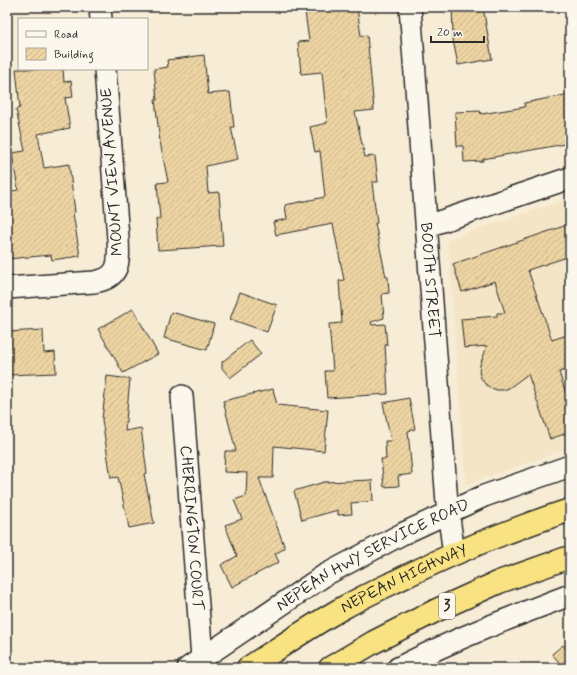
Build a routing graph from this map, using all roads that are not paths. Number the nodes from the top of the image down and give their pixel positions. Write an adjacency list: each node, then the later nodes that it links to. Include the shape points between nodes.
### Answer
1 (100, 7): 3 (street)
2 (410, 7): 6 (street, BOOTH STREET)
3 (101, 18)
4 (105, 70): 7 (street, MOUNT VIEW AVENUE, via 119,254 116,269 102,281)
5 (570, 178): 6 (street)
6 (427, 226): 11 (street, BOOTH STREET)
7 (7, 288)
8 (182, 396): 15 (street, CHERRINGTON COURT)
9 (570, 466): 11 (street, NEPEAN HWY SERVICE ROAD, via 484,496)
10 (570, 510): 12 (highway, NEPEAN HIGHWAY)
11 (448, 513): 12 (street, BOOTH STREET); 15 (street, NEPEAN HWY SERVICE ROAD, via 325,575)
12 (454, 554): 16 (highway, NEPEAN HIGHWAY, via 342,609)
13 (570, 557): 17 (highway, 3, via 499,582 437,610)
14 (570, 595): 18 (street, via 435,649)
15 (195, 663)
16 (248, 668)
17 (330, 668)
18 (398, 668)

